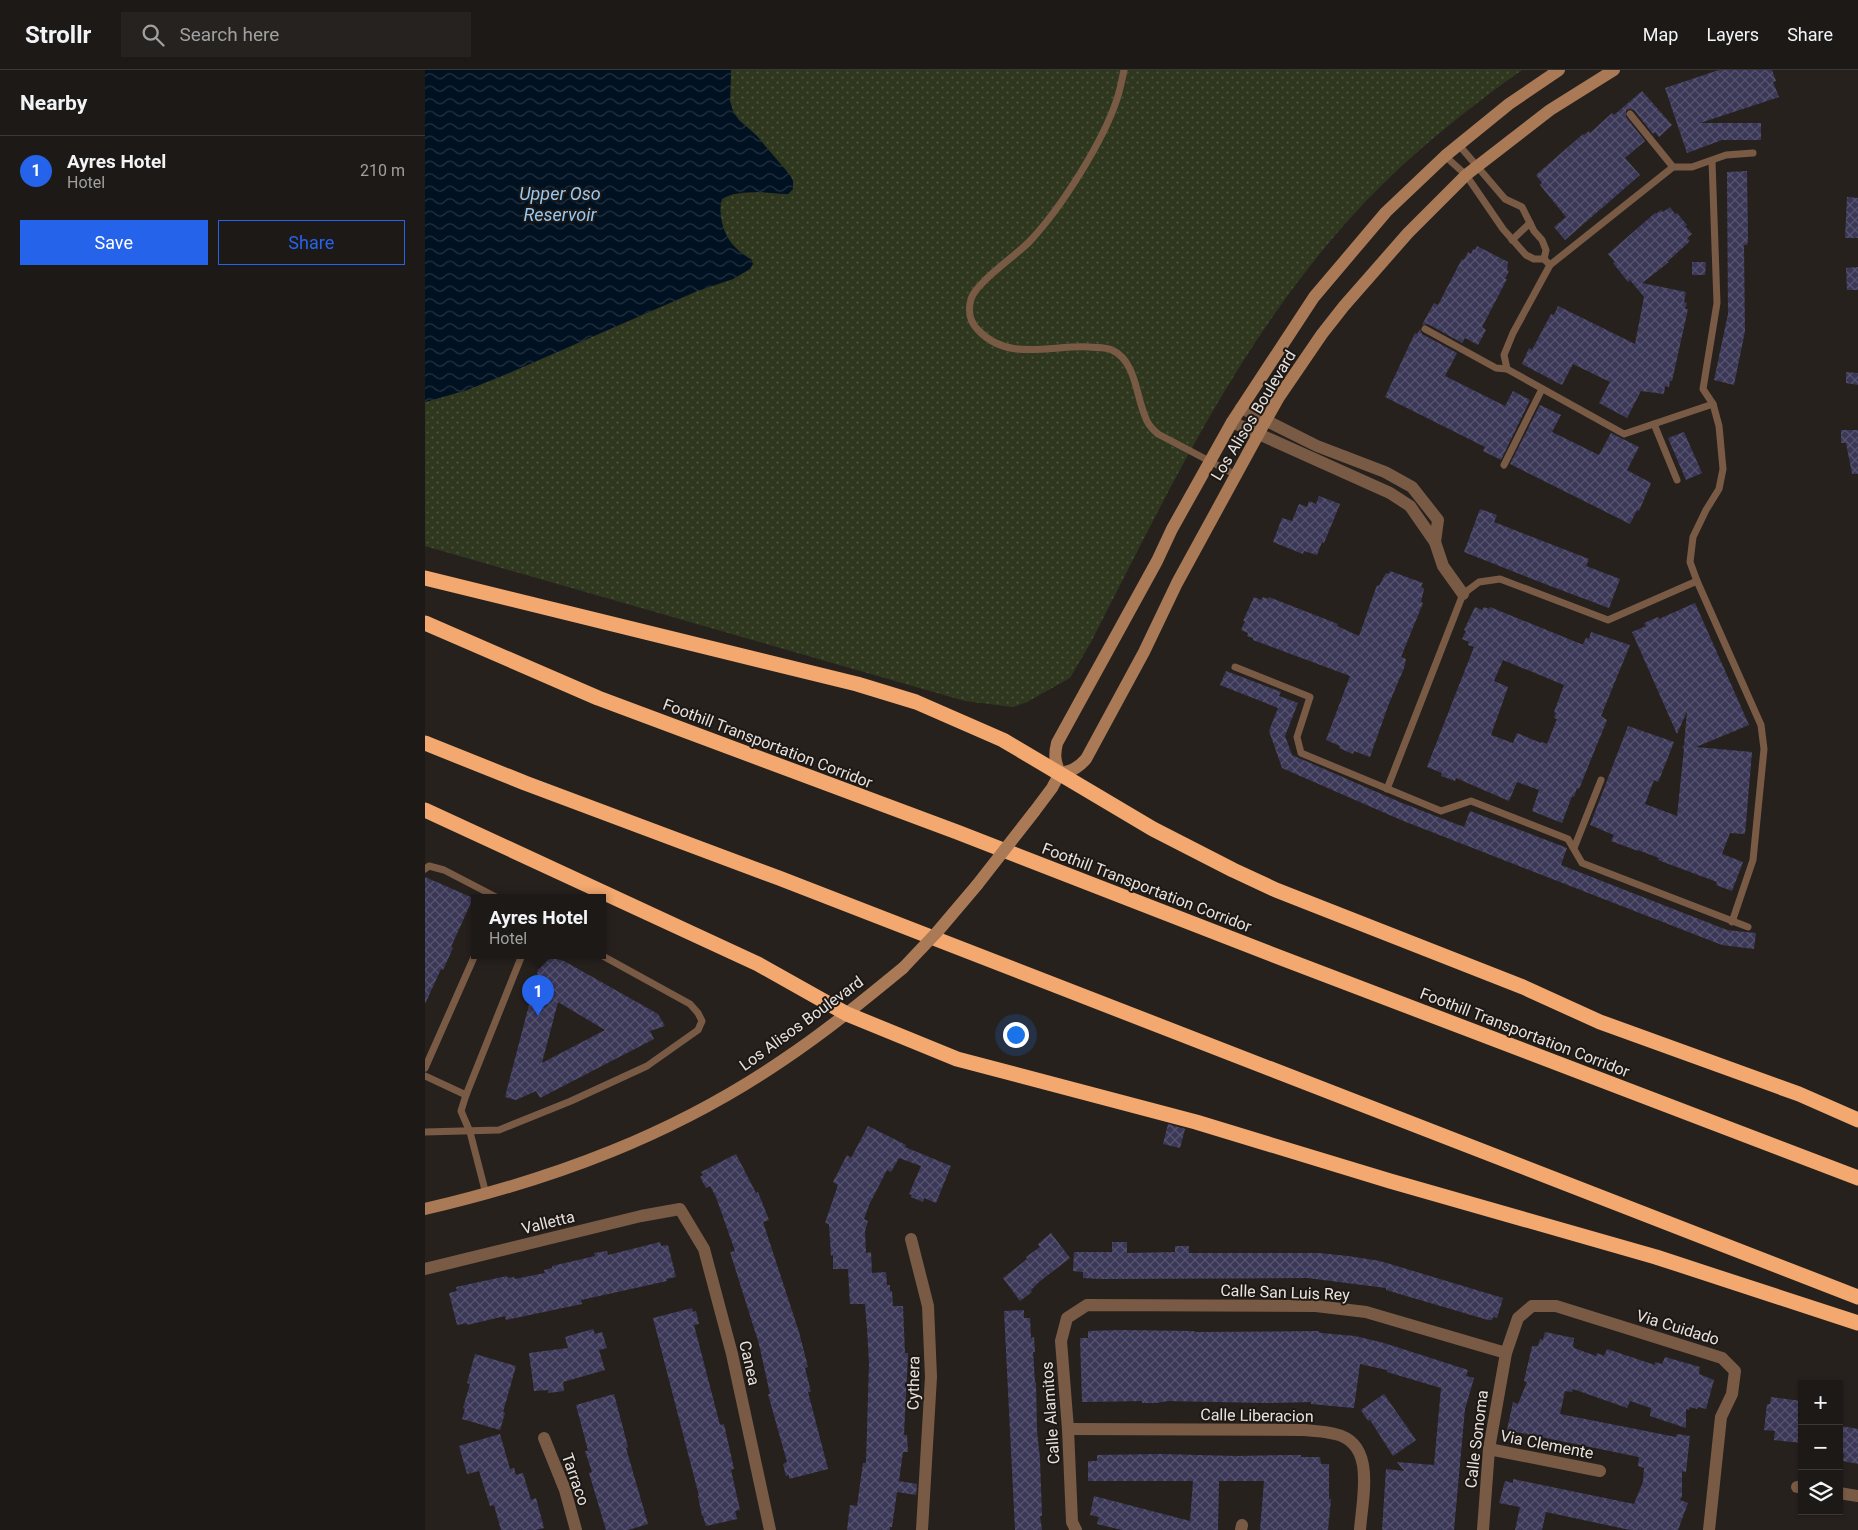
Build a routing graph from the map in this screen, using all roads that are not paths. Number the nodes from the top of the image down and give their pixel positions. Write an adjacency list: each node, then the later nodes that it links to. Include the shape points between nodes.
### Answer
1 (1124, 70): 24 (lane, via 1105,129 1083,167 1030,242 972,295 970,316 973,325 1001,346 1014,349 1081,347 1112,350 1128,367 1150,427)
2 (1559, 70): 5 (main road, Los Alisos Boulevard)
3 (1614, 70): 10 (main road, Los Alisos Boulevard, via 1550,110)
4 (1630, 114): 9 (lane)
5 (1458, 144): 7 (main road, Los Alisos Boulevard); 10 (lane)
6 (1753, 153): 8 (lane, via 1725,155)
7 (1445, 156): 10 (lane); 19 (main road, Los Alisos Boulevard, via 1386,212 1314,298)
8 (1712, 161): 9 (lane, via 1692,167); 18 (lane, via 1717,302 1703,389)
9 (1673, 167): 14 (lane)
10 (1471, 171): 11 (lane, via 1505,199 1521,206); 12 (lane); 20 (main road, Los Alisos Boulevard, via 1408,233 1344,306 1297,370)
11 (1530, 223): 12 (lane); 13 (lane, via 1542,240)
12 (1512, 240): 13 (lane, via 1526,255)
13 (1545, 259): 14 (lane)
14 (1550, 265): 16 (lane, via 1513,333 1504,355)
15 (1425, 329): 16 (lane, via 1496,368)
16 (1507, 369): 17 (lane)
17 (1542, 389): 22 (lane, via 1624,434); 25 (lane)
18 (1713, 404): 22 (lane); 30 (lane, via 1719,426 1723,469 1719,490 1693,537 1690,562)
19 (1241, 408): 20 (street); 21 (main road, Los Alisos Boulevard)
20 (1266, 420): 23 (main road, Los Alisos Boulevard); 28 (street, via 1412,487 1438,520)
21 (1232, 422): 23 (street); 24 (main road, Los Alisos Boulevard)
22 (1654, 424): 27 (lane)
23 (1258, 434): 26 (main road, Los Alisos Boulevard); 28 (street, via 1390,494 1409,506)
24 (1210, 462): 26 (lane); 35 (main road, Los Alisos Boulevard, via 1057,743 1055,762)
25 (1504, 465)
26 (1236, 475): 35 (main road, Los Alisos Boulevard, via 1086,758 1072,771)
27 (1677, 480)
28 (1435, 542): 31 (street, via 1443,566)
29 (425, 578): 35 (highway, via 908,699 1003,740)
30 (1697, 581): 31 (lane, via 1608,620 1500,579 1479,582); 42 (lane, via 1761,725 1764,749 1753,860)
31 (1463, 594): 37 (lane)
32 (425, 623): 54 (highway, Foothill Transportation Corridor, via 598,698 957,832)
33 (1235, 667): 37 (lane, via 1310,698 1297,737 1301,753)
34 (425, 743): 60 (highway)
35 (1060, 773): 47 (main road, Los Alisos Boulevard, bridge, via 1034,812 938,931 903,968); 51 (highway, via 1153,829 1276,890 1523,987 1600,1022 1799,1094)
36 (1601, 780): 39 (lane)
37 (1387, 789): 39 (lane, via 1441,811 1471,802 1568,839)
38 (425, 810): 47 (highway, via 759,964)
39 (1574, 848): 42 (lane, via 1582,863)
40 (425, 869): 41 (lane, via 429,866 444,870)
41 (490, 894)
42 (1732, 922): 43 (lane)
43 (1748, 927)
44 (606, 958): 53 (lane, via 690,1004 701,1021 698,1030 647,1066 571,1101 499,1130)
45 (473, 959): 48 (lane)
46 (521, 959): 50 (lane)
47 (847, 1014): 55 (main road, Los Alisos Boulevard, via 776,1065 661,1130 583,1164); 62 (highway, via 957,1059 1196,1122 1656,1257)
48 (425, 1068)
49 (425, 1076): 50 (lane)
50 (466, 1095): 53 (lane, via 461,1111)
51 (1858, 1120)
52 (425, 1132): 53 (lane)
53 (470, 1132): 55 (lane)
54 (1858, 1178)
55 (486, 1194): 56 (main road, Los Alisos Boulevard)
56 (425, 1209)
57 (680, 1210): 59 (street, Valletta, via 641,1216); 71 (street, Canea, via 704,1249 732,1354)
58 (911, 1239): 72 (street, Cythera, via 928,1306 931,1368)
59 (425, 1269)
60 (1858, 1297)
61 (1087, 1306): 63 (street, Calle San Luis Rey, via 1316,1306 1366,1312); 64 (street, Calle Alamitos, via 1067,1318 1061,1341)
62 (1858, 1322)
63 (1506, 1354): 66 (street, Calle Sonoma); 76 (street, Via Cuidado, via 1518,1318 1533,1306 1556,1306 1722,1358 1735,1371 1733,1394 1721,1417)
64 (1068, 1429): 73 (street, Calle Alamitos, via 1072,1522); 74 (street, Calle Liberacion, via 1304,1430 1337,1434 1357,1445 1363,1460)
65 (544, 1438): 70 (street, Tarraco, via 565,1490)
66 (1489, 1449): 67 (street, Via Clemente); 75 (street, Calle Sonoma)
67 (1600, 1471)
68 (1843, 1494): 69 (street)
69 (1858, 1496)
70 (576, 1530)
71 (770, 1530)
72 (922, 1530)
73 (1076, 1530)
74 (1360, 1530)
75 (1483, 1530)
76 (1709, 1530)

